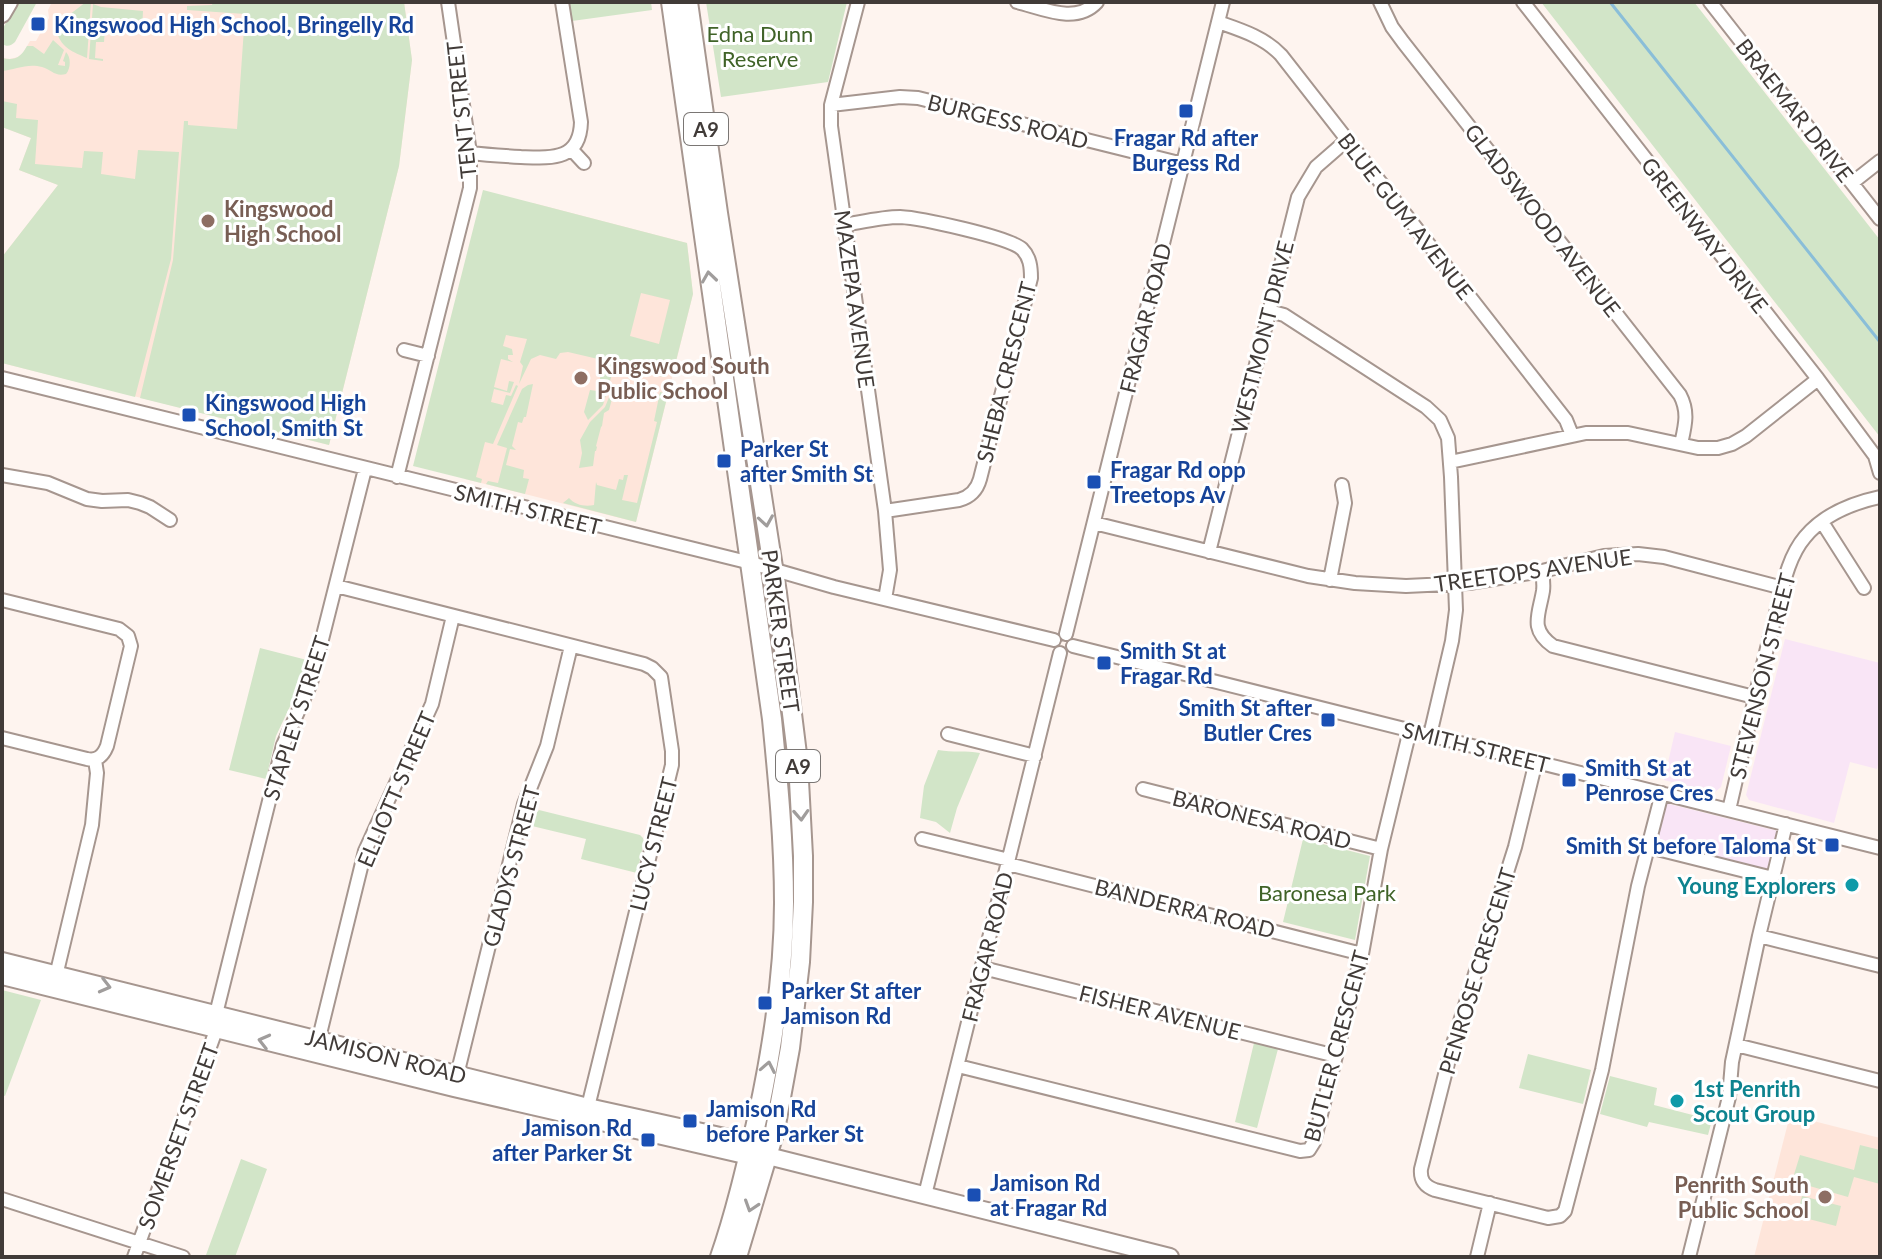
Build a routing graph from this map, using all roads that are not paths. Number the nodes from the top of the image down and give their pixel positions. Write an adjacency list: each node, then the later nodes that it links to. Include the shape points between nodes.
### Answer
1 (9, 2): 13 (main road)
2 (448, 2): 18 (street, TENT STREET)
3 (562, 2): 17 (street, via 581,122)
4 (671, 2): 44 (highway, PARKER STREET / A9, one-way to 4)
5 (688, 2): 45 (highway, PARKER STREET / A9, one-way to 45)
6 (858, 2): 15 (street, MAZEPA AVENUE)
7 (1017, 2): 8 (street, via 1072,15)
8 (1097, 2)
9 (1223, 2): 14 (street, FRAGAR ROAD)
10 (1380, 2): 31 (street, GLADSWOOD AVENUE, via 1403,42 1680,395 1686,415)
11 (1523, 2): 29 (street, GREENWAY DRIVE)
12 (1710, 2): 22 (street, BRAEMAR DRIVE)
13 (2, 14)
14 (1218, 22): 16 (street, BLUE GUM AVENUE, via 1249,32 1276,49); 21 (street, FRAGAR ROAD)
15 (831, 105): 21 (street, BURGESS ROAD, via 918,98); 24 (street, MAZEPA AVENUE)
16 (1347, 140): 25 (street, WESTMONT DRIVE, via 1316,167 1301,189); 30 (street, BLUE GUM AVENUE, via 1566,420)
17 (571, 149): 18 (street, via 551,158); 20 (street)
18 (470, 153): 27 (street, TENT STREET, via 468,196)
19 (1880, 161): 22 (street)
20 (584, 163)
21 (1183, 164): 42 (street, FRAGAR ROAD)
22 (1852, 183): 23 (street, BRAEMAR DRIVE)
23 (1880, 219)
24 (844, 225): 39 (street, MAZEPA AVENUE); 39 (street, SHEBA CRESCENT, via 894,217 921,219 1013,243 1026,254 1031,268 976,488 959,500)
25 (1269, 311): 32 (street, via 1284,315 1431,411 1446,433); 43 (street, WESTMONT DRIVE)
26 (404, 350): 27 (street)
27 (428, 356): 36 (street, TENT STREET)
28 (2, 378): 33 (street, SMITH STREET)
29 (1818, 379): 31 (street, via 1732,444 1705,449); 34 (street, GREENWAY DRIVE, via 1875,456)
30 (1572, 435): 31 (street, via 1617,432); 32 (street)
31 (1681, 444)
32 (1450, 462): 48 (street)
33 (365, 469): 36 (street, SMITH STREET); 49 (street, STAPLEY STREET)
34 (1880, 473)
35 (2, 475): 40 (street, via 44,481 87,499 140,503)
36 (397, 477): 44 (street, SMITH STREET)
37 (1342, 485): 47 (street, via 1345,503)
38 (1880, 497): 41 (street, STEVENSON STREET, via 1853,504)
39 (885, 511): 52 (street, MAZEPA AVENUE, via 890,570)
40 (170, 520)
41 (1822, 522): 50 (street, STEVENSON STREET, via 1800,543); 51 (street)
42 (1094, 523): 43 (street, TREETOPS AVENUE); 55 (street, FRAGAR ROAD)
43 (1209, 552): 47 (street, TREETOPS AVENUE)
44 (751, 563): 45 (street, SMITH STREET); 92 (highway, PARKER STREET / A9, one-way to 44, via 778,1001 784,905 779,783)
45 (773, 571): 52 (street, SMITH STREET); 92 (highway, PARKER STREET / A9, one-way to 92, via 798,762 803,902 792,1037 775,1130)
46 (1542, 571): 48 (street, TREETOPS AVENUE); 50 (street, TREETOPS AVENUE, via 1638,554); 59 (street, via 1537,624 1553,646)
47 (1330, 580): 48 (street, TREETOPS AVENUE, via 1391,586)
48 (1455, 584): 62 (street, via 1454,625)
49 (336, 586): 54 (street, LUCY STREET); 84 (street, STAPLEY STREET, via 311,683 283,745)
50 (1783, 588): 59 (street, STEVENSON STREET)
51 (1864, 588)
52 (885, 599): 55 (street, SMITH STREET)
53 (2, 600): 65 (street, via 119,629 130,639 131,654 107,746)
54 (453, 616): 56 (street, LUCY STREET); 86 (street, ELLIOTT STREET, via 430,709 365,851)
55 (1060, 637): 57 (street, via 1073,640); 58 (street, via 1055,649)
56 (571, 646): 89 (street, GLADYS STREET, via 547,746 524,804); 91 (street, LUCY STREET, via 656,671 663,683 672,758)
57 (1073, 646): 58 (street); 60 (street, SMITH STREET)
58 (1060, 653): 64 (street, FRAGAR ROAD)
59 (1754, 697): 69 (street, STEVENSON STREET)
60 (1410, 730): 62 (street, SMITH STREET); 74 (street, BUTLER CRESCENT)
61 (948, 734): 64 (street)
62 (1430, 735): 66 (street, SMITH STREET)
63 (2, 738): 65 (street)
64 (1035, 756): 75 (street, FRAGAR ROAD)
65 (95, 760): 83 (street, via 91,829)
66 (1536, 761): 68 (street, SMITH STREET); 93 (street, PENROSE CRESCENT, via 1515,847 1452,1047)
67 (1143, 789): 74 (street, BARONESA ROAD)
68 (1662, 793): 69 (street, SMITH STREET); 72 (street)
69 (1729, 810): 70 (street, SMITH STREET)
70 (1786, 824): 73 (street, SMITH STREET); 76 (street)
71 (922, 839): 75 (street, BANDERRA ROAD)
72 (1649, 847): 76 (street); 98 (street, via 1602,1070)
73 (1880, 848)
74 (1381, 849): 78 (street, BUTLER CRESCENT)
75 (1008, 862): 78 (street, BANDERRA ROAD); 81 (street, FRAGAR ROAD)
76 (1773, 878): 77 (street)
77 (1759, 936): 80 (street); 85 (street)
78 (1362, 954): 87 (street, BUTLER CRESCENT)
79 (2, 961): 83 (main road, JAMISON ROAD)
80 (1880, 966)
81 (983, 968): 87 (street, FISHER AVENUE); 88 (street, FRAGAR ROAD)
82 (2, 976): 83 (main road, JAMISON ROAD)
83 (55, 982): 84 (main road, JAMISON ROAD)
84 (216, 1021): 86 (main road, JAMISON ROAD); 100 (street, SOMERSET STREET)
85 (1736, 1045): 90 (street); 107 (street, via 1729,1097)
86 (317, 1047): 89 (main road, JAMISON ROAD)
87 (1336, 1056): 88 (street, BUTLER CRESCENT, via 1314,1142 1303,1151)
88 (958, 1066): 95 (street, FRAGAR ROAD)
89 (456, 1081): 91 (main road, JAMISON ROAD)
90 (1880, 1081)
91 (586, 1112): 92 (main road, JAMISON ROAD)
92 (756, 1152): 95 (main road, JAMISON ROAD); 103 (highway, PARKER STREET / A9); 104 (highway, PARKER STREET / A9, one-way to 104)
93 (1422, 1180): 94 (street); 97 (street, via 1435,1190)
94 (1407, 1183)
95 (925, 1195): 105 (main road, JAMISON ROAD)
96 (2, 1199): 100 (street)
97 (1490, 1203): 98 (street, via 1548,1218); 106 (street)
98 (1563, 1214): 99 (street)
99 (1574, 1225)
100 (139, 1243): 101 (street, SOMERSET STREET); 102 (street)
101 (134, 1257)
102 (183, 1257)
103 (720, 1257)
104 (737, 1257)
105 (1170, 1257)
106 (1477, 1257)
107 (1689, 1257)

